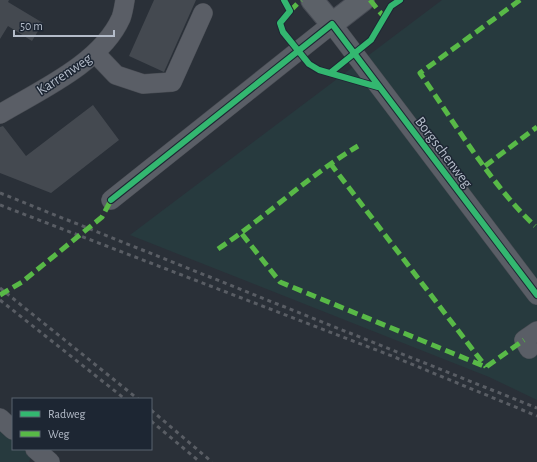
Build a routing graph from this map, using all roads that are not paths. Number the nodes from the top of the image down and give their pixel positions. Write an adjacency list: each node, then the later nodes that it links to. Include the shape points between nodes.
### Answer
1 (125, 0): 6 (street, Karrenweg, via 122,17 111,36)
2 (312, 0): 5 (main road, Borgschenweg)
3 (363, 0): 5 (main road)
4 (203, 13): 6 (street, via 172,82 143,84 116,75)
5 (332, 24): 8 (street); 9 (street, Borgschenweg)
6 (95, 53): 7 (street, Karrenweg, via 67,74)
7 (0, 114)
8 (111, 200)
9 (537, 295)
10 (537, 331): 11 (street, via 524,340)
11 (529, 349)
12 (0, 418): 13 (street)
13 (12, 429)
14 (36, 450): 15 (street)
15 (50, 462)

